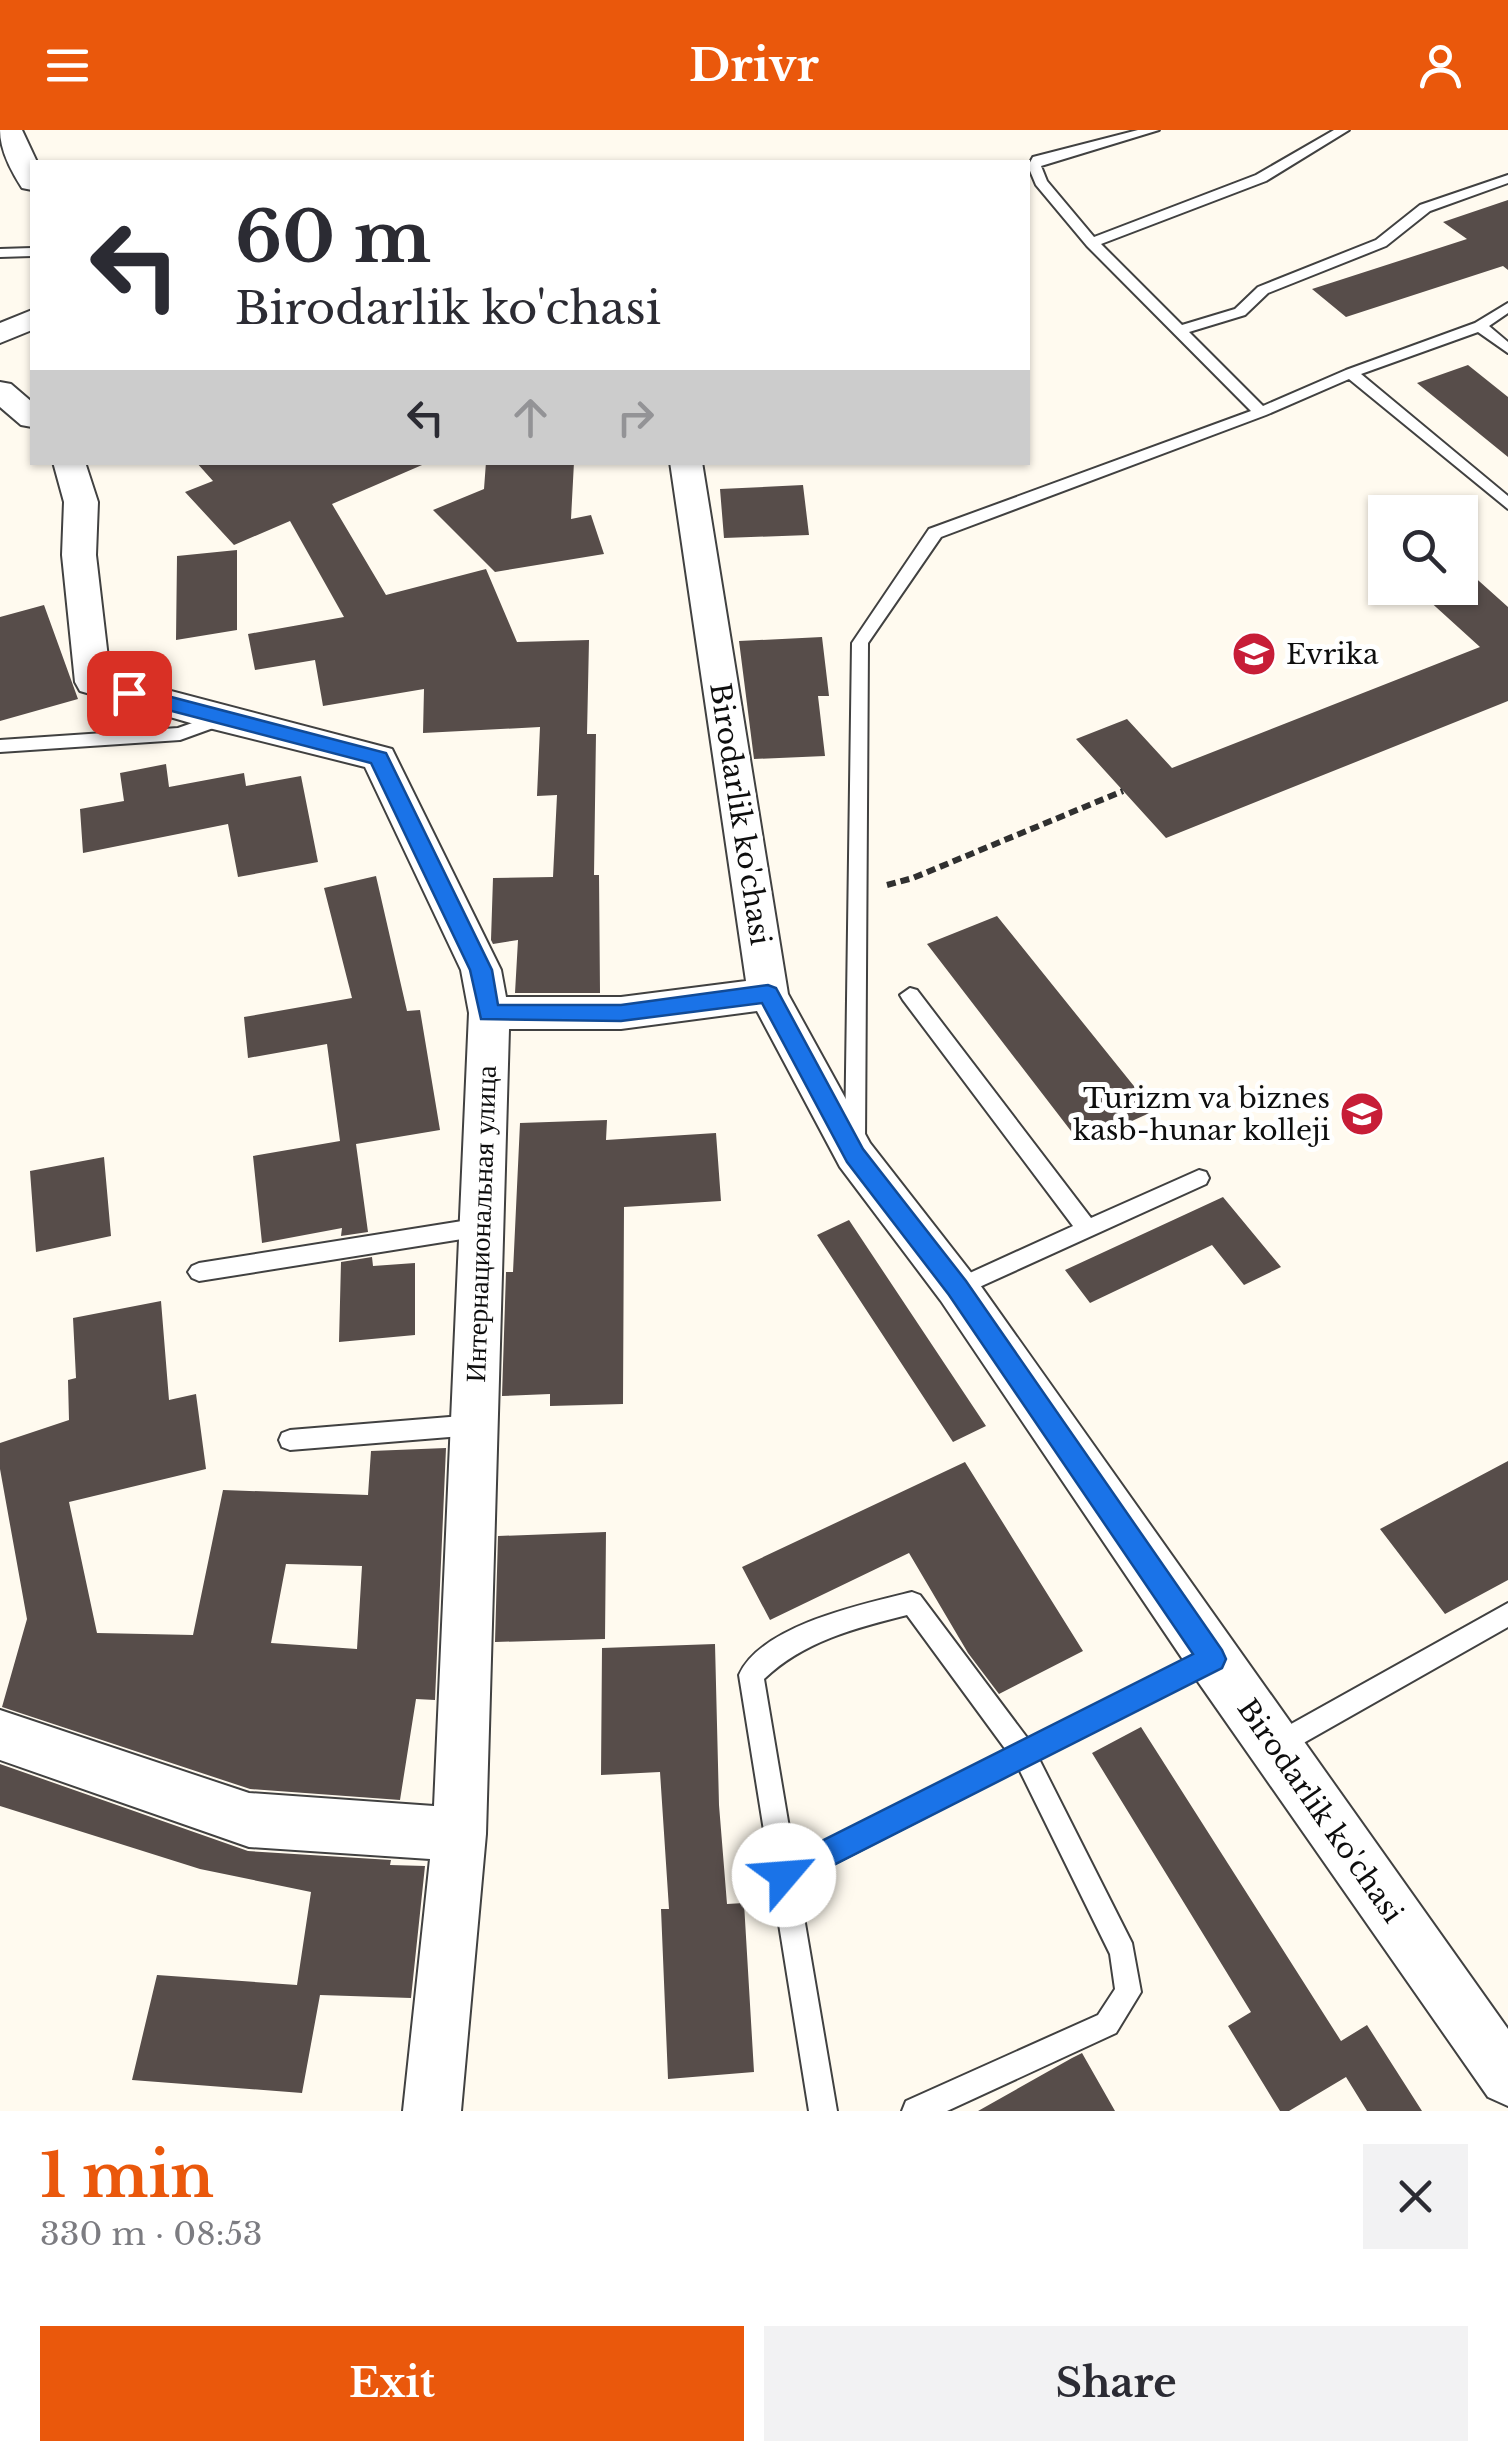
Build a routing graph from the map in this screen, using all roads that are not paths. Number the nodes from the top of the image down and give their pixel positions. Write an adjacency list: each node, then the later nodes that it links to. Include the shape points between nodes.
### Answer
1 (8, 130): 4 (street)
2 (1153, 130): 6 (lane, via 1034,166)
3 (1342, 130): 6 (lane, via 1262,178)
4 (30, 178)
5 (1508, 179): 12 (lane, via 1425,208 1381,243 1263,290 1240,312)
6 (1092, 243): 12 (lane)
7 (30, 252): 8 (lane)
8 (0, 254)
9 (1508, 307): 11 (lane)
10 (30, 320): 13 (street)
11 (1480, 326): 14 (lane); 15 (lane)
12 (1179, 330): 17 (lane)
13 (0, 334)
14 (1508, 349)
15 (1350, 373): 17 (lane); 21 (lane)
16 (0, 391): 18 (street)
17 (1261, 412): 27 (lane, via 936,533 860,643)
18 (30, 416)
19 (70, 465): 22 (street, Интернациональная улица, via 81,502 79,555 92,682)
20 (686, 465): 24 (street, Birodarlik ko'chasi)
21 (1508, 504)
22 (220, 719): 23 (lane, via 180,734); 26 (street, Интернациональная улица, via 379,758 481,970)
23 (0, 746)
24 (768, 994): 26 (street, via 621,1013); 27 (street, Birodarlik ko'chasi)
25 (910, 995): 30 (lane)
26 (489, 1013): 29 (street, Интернациональная улица)
27 (855, 1155): 32 (street, Birodarlik ko'chasi)
28 (1199, 1178): 30 (lane)
29 (481, 1227): 31 (lane); 33 (street, Интернациональная улица)
30 (1087, 1229): 32 (lane)
31 (198, 1272)
32 (957, 1288): 36 (street, Birodarlik ko'chasi)
33 (474, 1425): 34 (lane); 40 (street, Интернациональная улица)
34 (290, 1440)
35 (1508, 1614): 38 (lane)
36 (1212, 1659): 38 (street, Birodarlik ko'chasi); 39 (lane)
37 (0, 1735): 40 (street, via 249,1820)
38 (1274, 1746): 42 (street, Birodarlik ko'chasi)
39 (1024, 1754): 41 (lane); 41 (lane, via 912,1602 844,1620 772,1652 751,1675); 45 (lane, via 1123,1952 1128,1992 1108,2024)
40 (459, 1834): 43 (street, Интернациональная улица)
41 (784, 1875): 44 (lane)
42 (1508, 2077)
43 (432, 2111)
44 (823, 2111)
45 (916, 2111)

